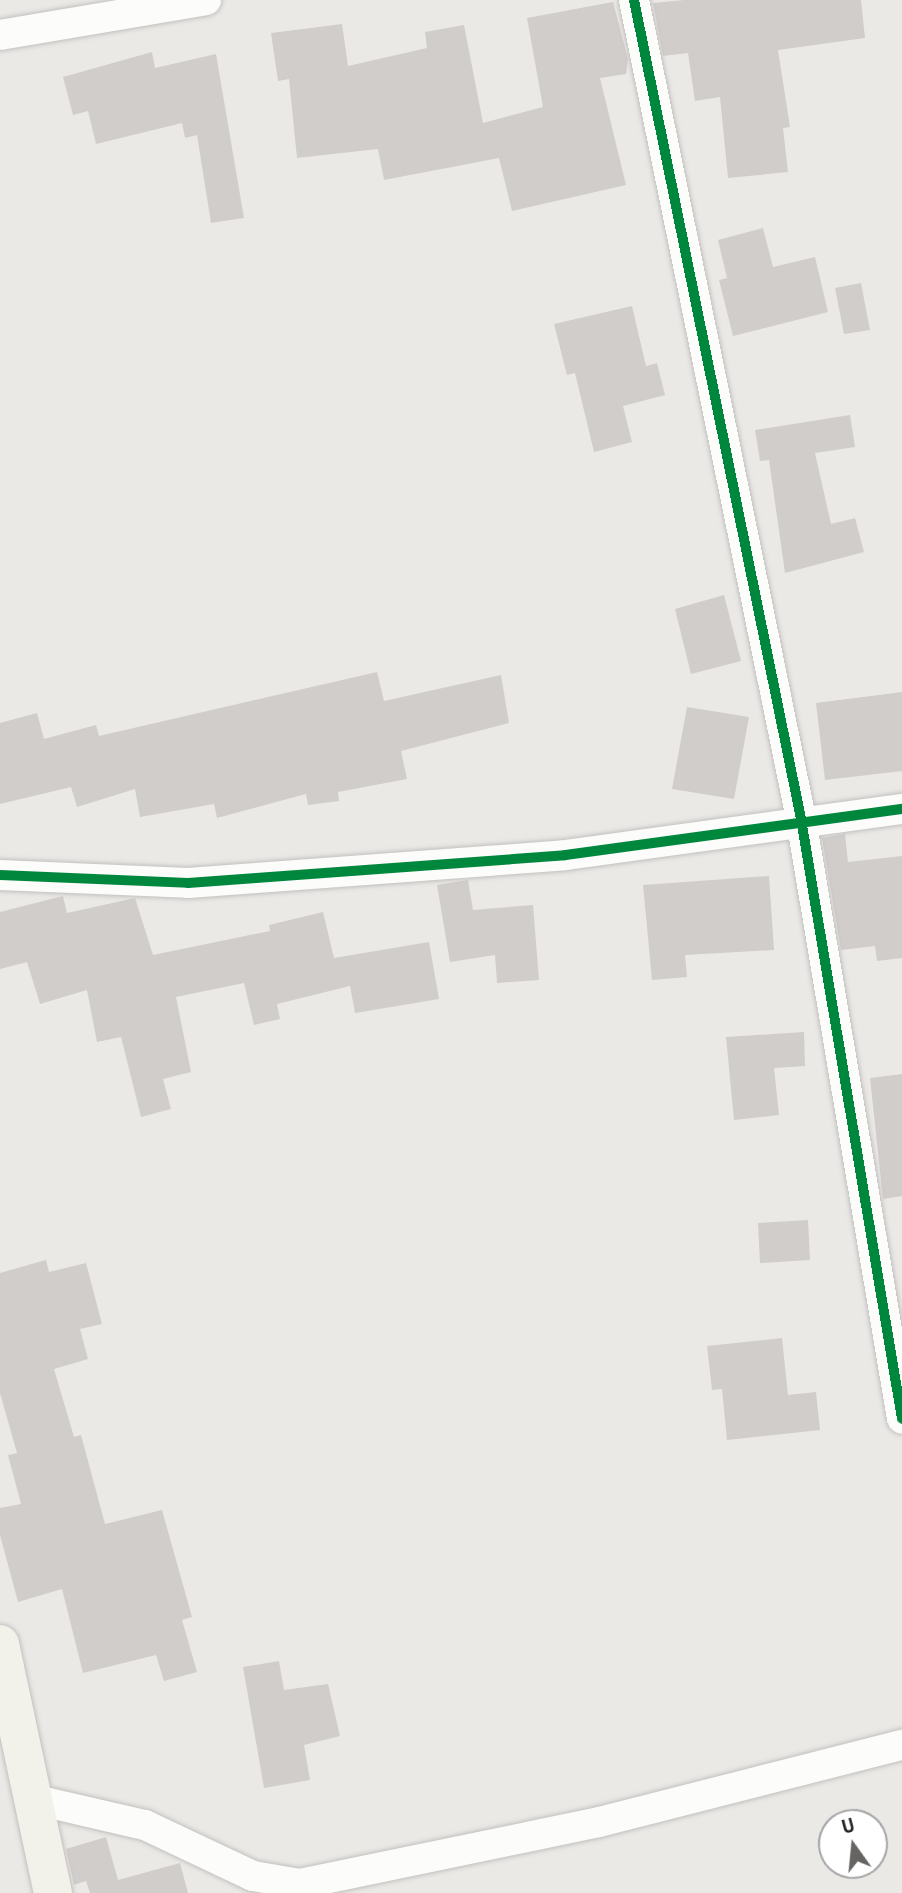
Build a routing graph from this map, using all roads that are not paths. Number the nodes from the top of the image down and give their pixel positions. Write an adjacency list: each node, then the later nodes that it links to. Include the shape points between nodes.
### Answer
1 (206, 0): 3 (street)
2 (634, 0): 5 (street)
3 (0, 35)
4 (902, 809): 5 (street)
5 (801, 818): 6 (street, via 565,855 188,883); 7 (street)
6 (0, 875)
7 (902, 1419)
8 (0, 1644): 10 (street)
9 (902, 1745): 10 (street, via 599,1822 300,1884 253,1876 145,1825)
10 (32, 1799): 11 (street)
11 (53, 1893)

